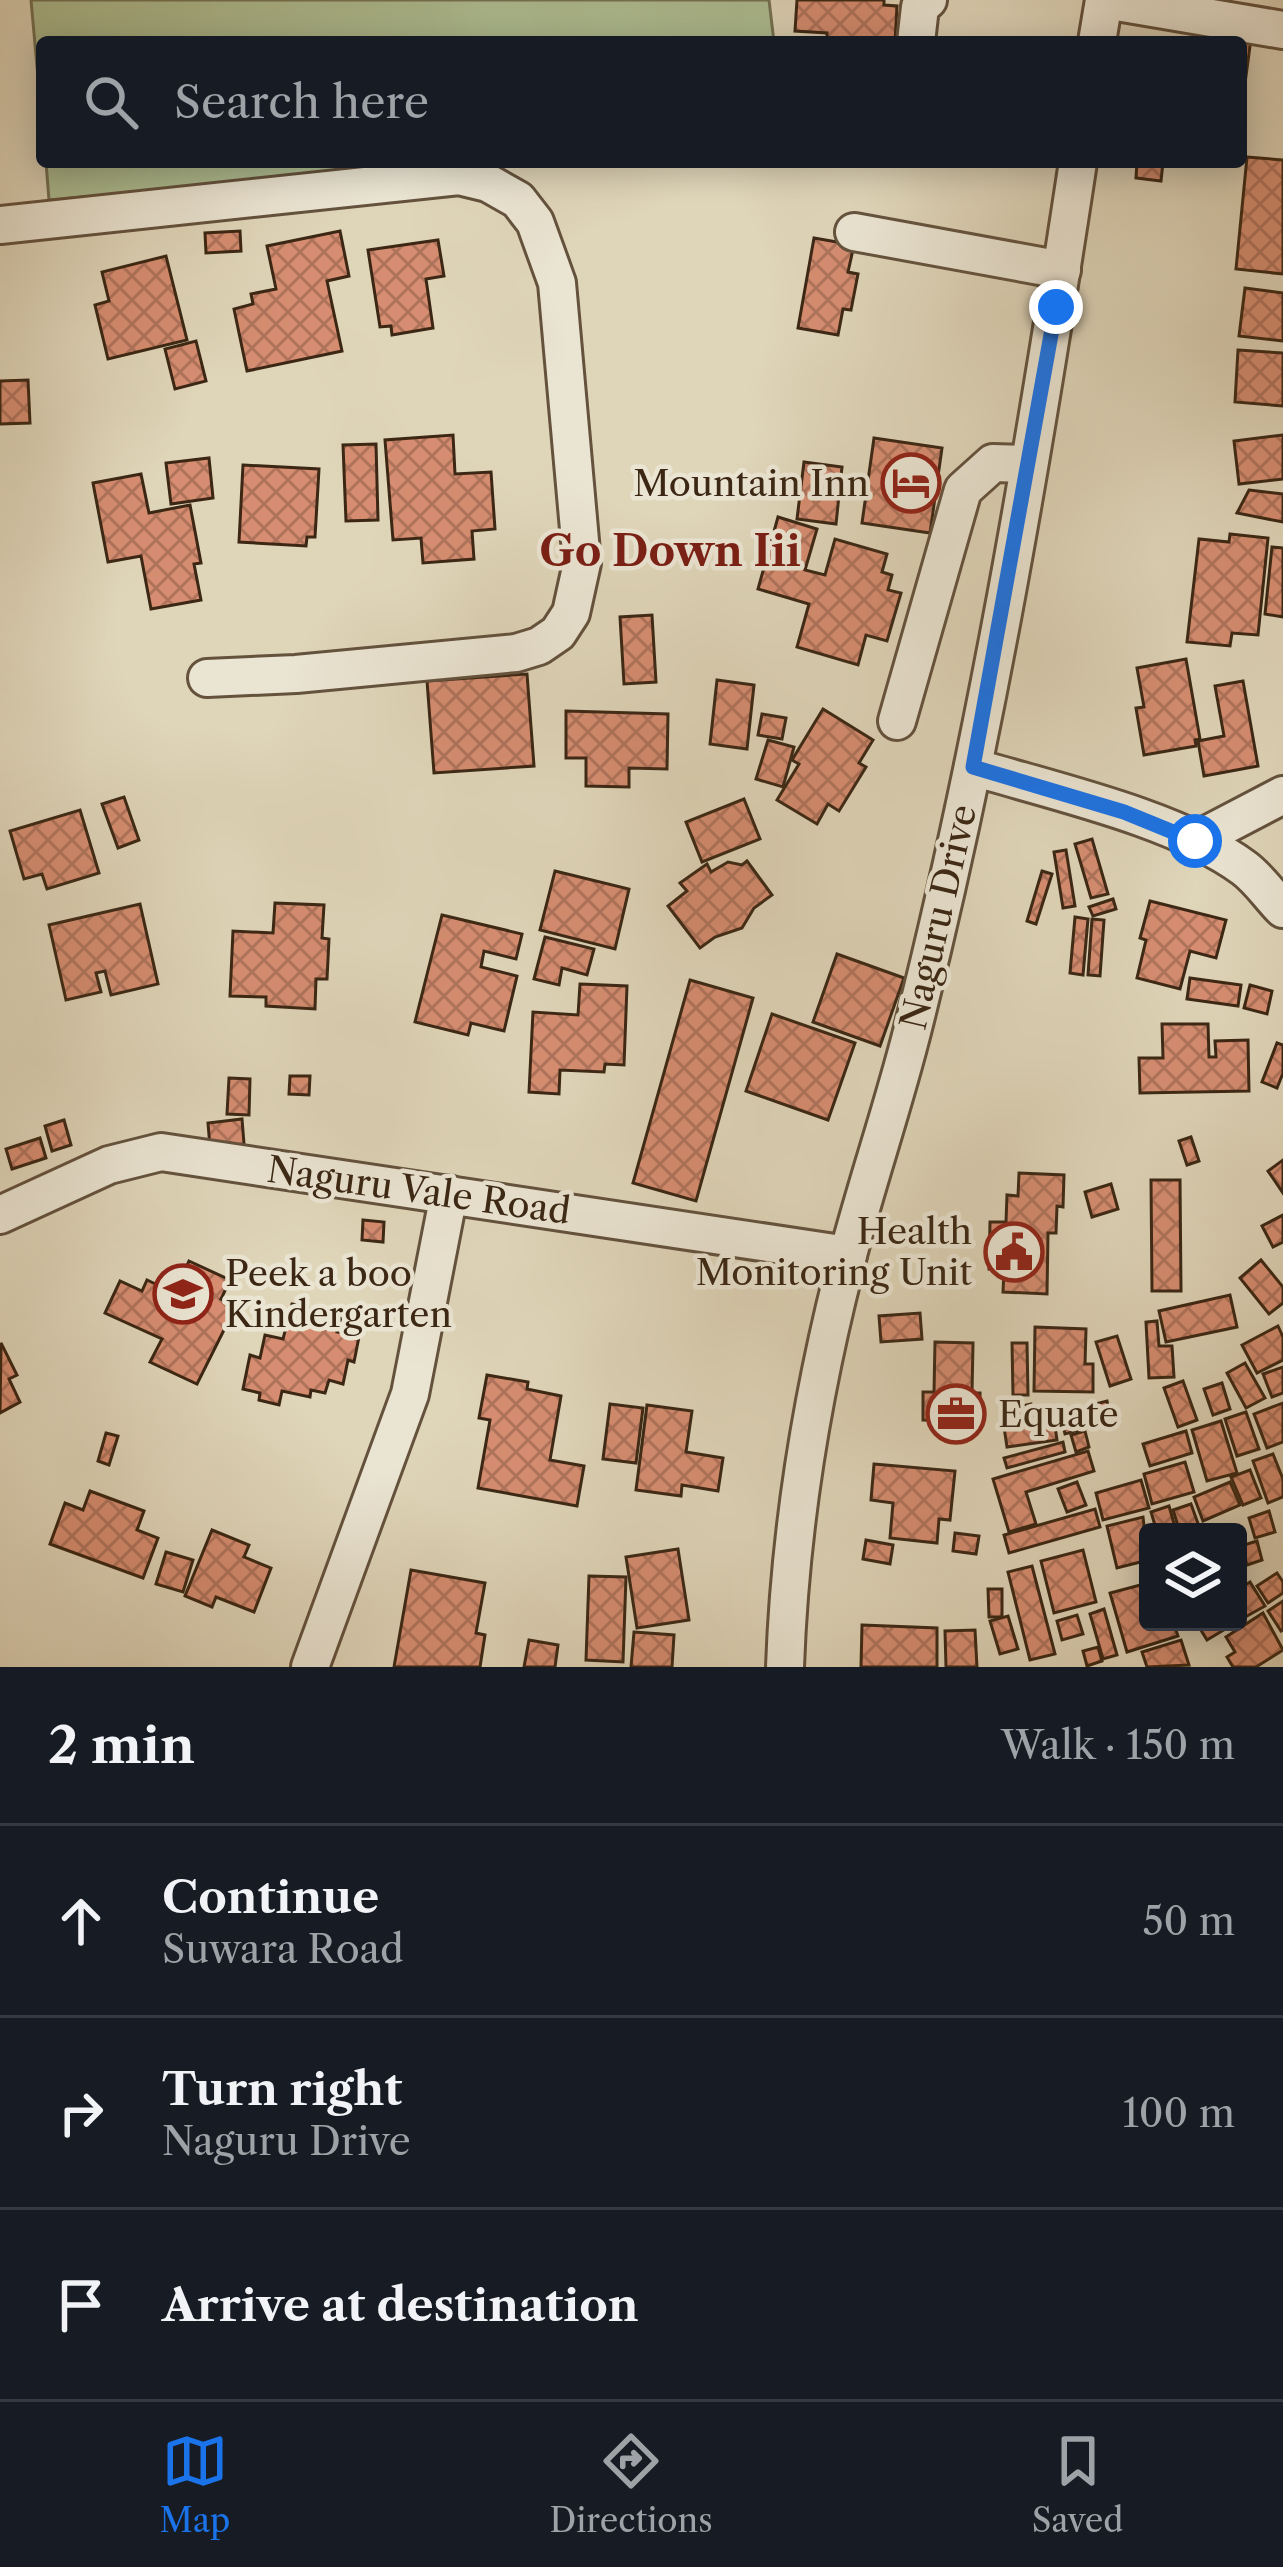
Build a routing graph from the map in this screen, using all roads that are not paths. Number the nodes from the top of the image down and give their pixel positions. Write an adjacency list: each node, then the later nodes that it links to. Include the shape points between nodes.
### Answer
1 (928, 0): 4 (street)
2 (1105, 0): 3 (street); 5 (street)
3 (1283, 30)
4 (917, 36)
5 (1098, 36)
6 (1077, 168): 9 (street, Naguru Drive)
7 (0, 224): 11 (street, via 459,176 518,200 536,222 557,284 582,563 558,633 516,653)
8 (854, 232): 9 (street)
9 (1062, 271): 10 (street, Naguru Drive)
10 (1029, 464): 12 (street, via 993,463 963,490); 13 (street, Naguru Drive)
11 (207, 677)
12 (897, 721)
13 (973, 767): 15 (street); 19 (street, Naguru Drive, via 913,1030)
14 (1283, 795): 15 (street)
15 (1195, 841): 16 (street, via 1248,871)
16 (1283, 909)
17 (449, 1194): 18 (street, Naguru Vale Road, via 161,1153 110,1165); 19 (street, Naguru Vale Road); 20 (street, via 410,1394)
18 (0, 1215)
19 (848, 1255): 21 (street, Naguru Drive, via 794,1510)
20 (310, 1667)
21 (784, 1667)

